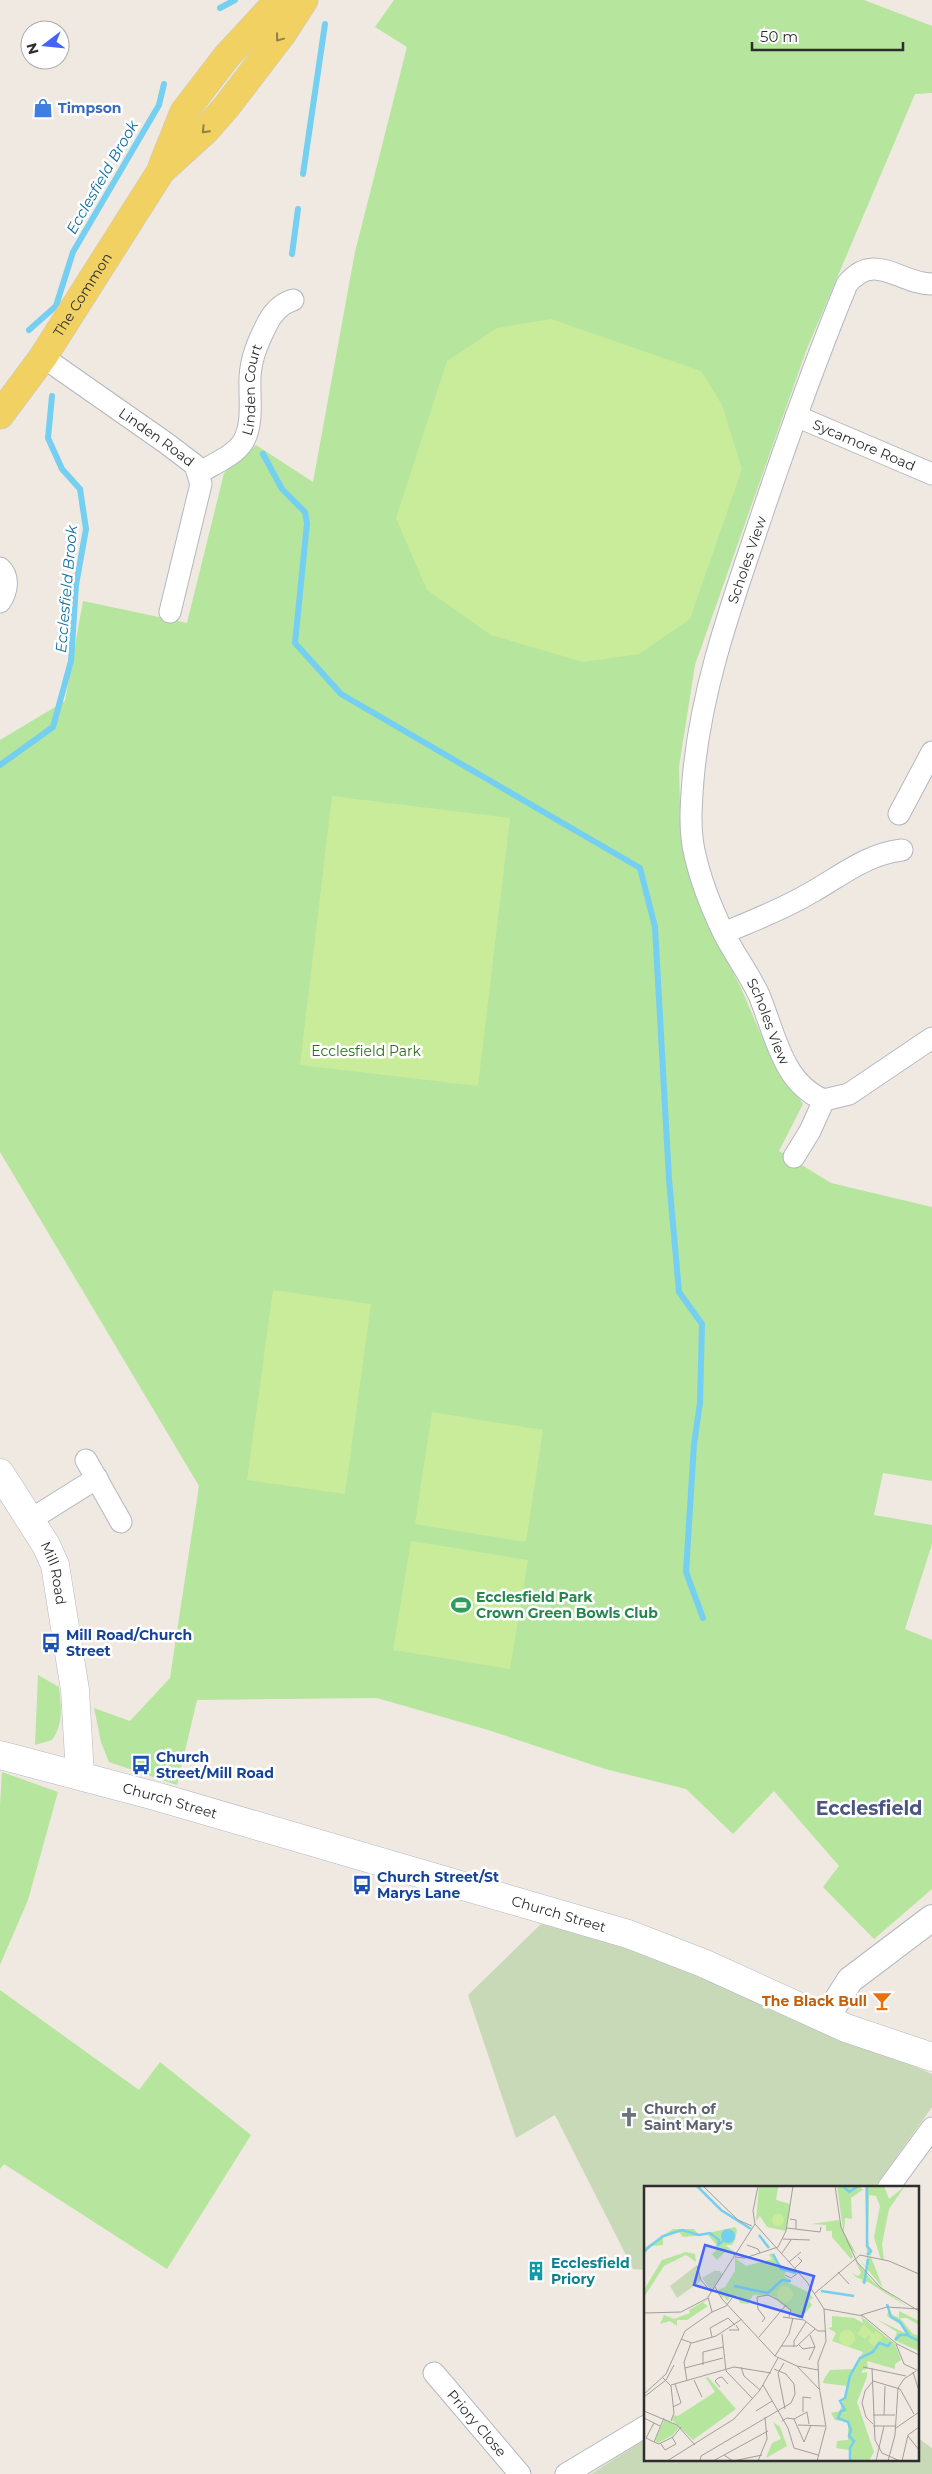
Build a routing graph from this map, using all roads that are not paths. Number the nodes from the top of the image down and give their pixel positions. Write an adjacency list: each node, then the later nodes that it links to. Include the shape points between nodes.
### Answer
1 (279, 0): 3 (main road, The Common, via 227,56 184,112)
2 (304, 0): 3 (main road, The Common, one-way to 3, via 269,52 206,130)
3 (161, 171): 6 (main road, The Common)
4 (932, 284): 8 (street, Scholes View, via 873,268 855,275 848,284)
5 (293, 300): 9 (street, Linden Court, via 284,303 271,317 257,344 250,375 249,423 242,444)
6 (43, 357): 7 (main road, The Common); 9 (street, Linden Road, via 166,443 195,465)
7 (0, 415)
8 (796, 416): 10 (street, Sycamore Road); 17 (street, Scholes View, via 711,672 696,755 691,827 694,854)
9 (199, 472): 13 (street, Linden Road, via 201,484)
10 (932, 474)
11 (0, 568): 12 (street, via 6,582)
12 (0, 602)
13 (170, 612)
14 (932, 752): 15 (street)
15 (899, 814)
16 (902, 850): 17 (street, via 885,852 865,860 787,906)
17 (724, 933): 19 (street, Scholes View, via 758,994 787,1067 804,1089)
18 (932, 1038): 19 (street, via 849,1094)
19 (824, 1100): 20 (street)
20 (794, 1157)
21 (0, 1473): 22 (main road, Mill Road)
22 (30, 1520): 23 (street, via 92,1469); 25 (main road, Mill Road, via 55,1565 75,1690)
23 (121, 1522)
24 (0, 1755): 25 (main road, Church Street)
25 (80, 1776): 27 (main road, Church Street, via 628,1934 703,1963)
26 (932, 1918): 27 (street, via 850,1980)
27 (826, 2018): 28 (main road, Church Street, via 881,2041)
28 (932, 2057)
29 (932, 2128): 30 (street)
30 (889, 2186)
31 (434, 2373): 33 (street, Priory Close)
32 (644, 2427): 34 (street)
33 (520, 2474)
34 (566, 2474)

